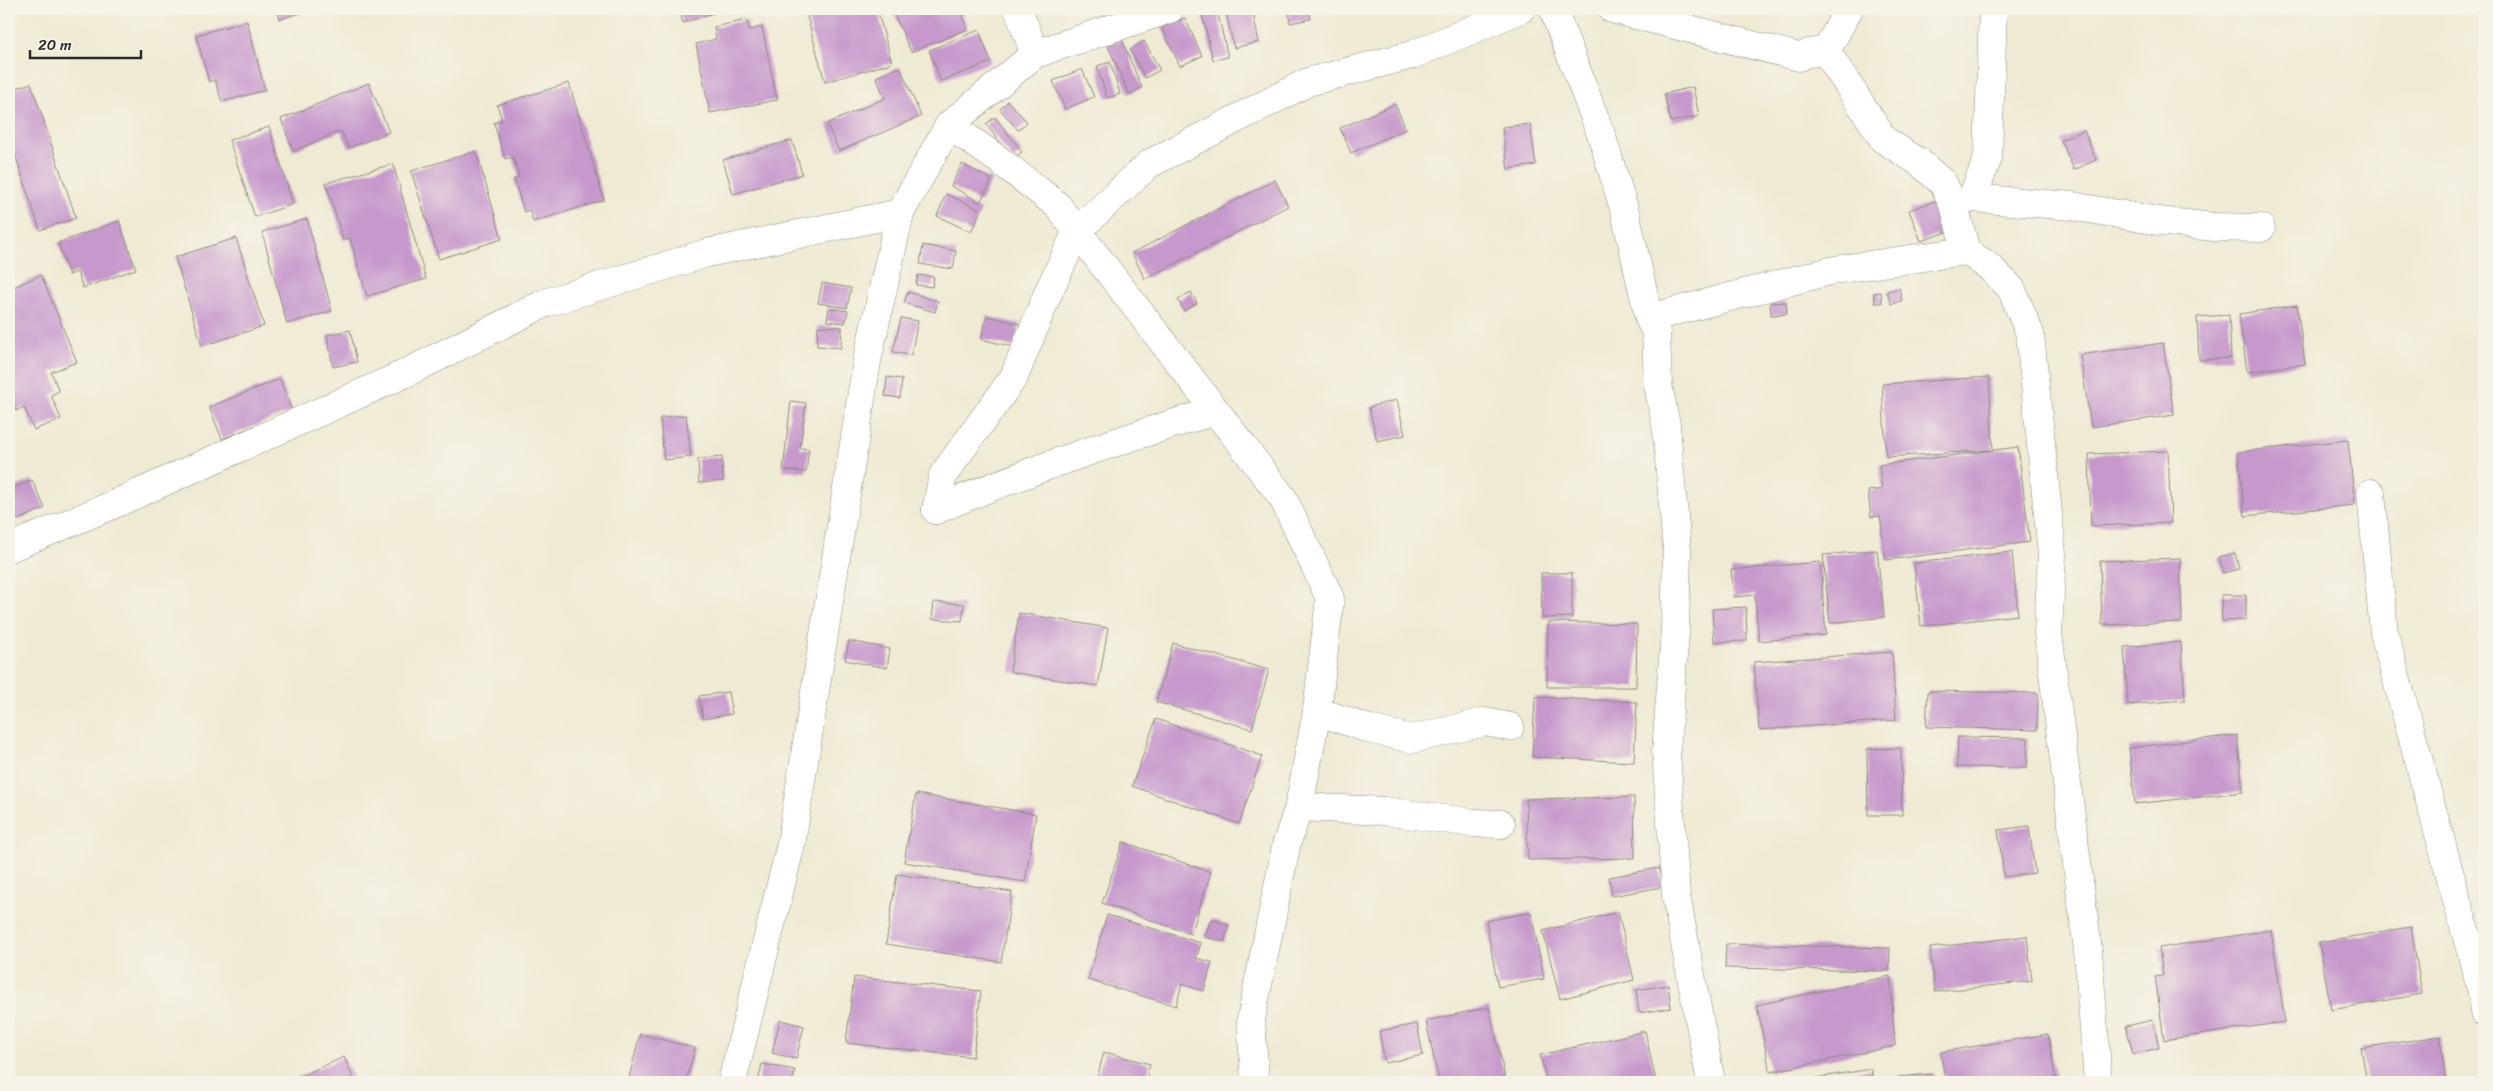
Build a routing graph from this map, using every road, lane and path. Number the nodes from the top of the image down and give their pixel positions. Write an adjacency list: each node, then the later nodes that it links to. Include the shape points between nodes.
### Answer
1 (1018, 9): 9 (street)
2 (1170, 9): 9 (street)
3 (1522, 9): 13 (street, via 1412,56 1308,82 1149,164)
4 (1553, 9): 15 (street, via 1601,134 1625,212)
5 (1612, 9): 8 (street, via 1795,56)
6 (1849, 9): 8 (street)
7 (1994, 9): 12 (street, via 1988,158 1972,198 2072,206 2214,227)
8 (1826, 51): 14 (street, via 1884,140 1919,162 1943,183)
9 (1035, 54): 10 (street)
10 (949, 125): 11 (street); 13 (street, via 1057,205)
11 (900, 213): 18 (street, via 707,253 546,303 404,374); 24 (street, via 867,360 791,844)
12 (2261, 228)
13 (1077, 232): 16 (street); 16 (street, via 1048,292 1014,377 943,475 936,510 1013,479)
14 (1966, 251): 15 (street, via 1834,270); 27 (street, via 2011,288 2030,334 2052,554 2048,633 2088,951)
15 (1650, 318): 26 (street, via 1656,332 1658,384 1666,425 1677,550 1675,633 1666,751 1676,896)
16 (1215, 411): 19 (street, via 1283,498 1330,598)
17 (2370, 493): 23 (street, via 2384,633 2482,992)
18 (9, 548)
19 (1317, 711): 20 (street, via 1412,740 1486,722); 21 (street)
20 (1510, 727)
21 (1298, 806): 22 (street, via 1384,811); 25 (street, via 1287,842 1250,1019)
22 (1501, 824)
23 (2484, 1012)
24 (732, 1082)
25 (1255, 1082)
26 (1711, 1082)
27 (2098, 1082)

